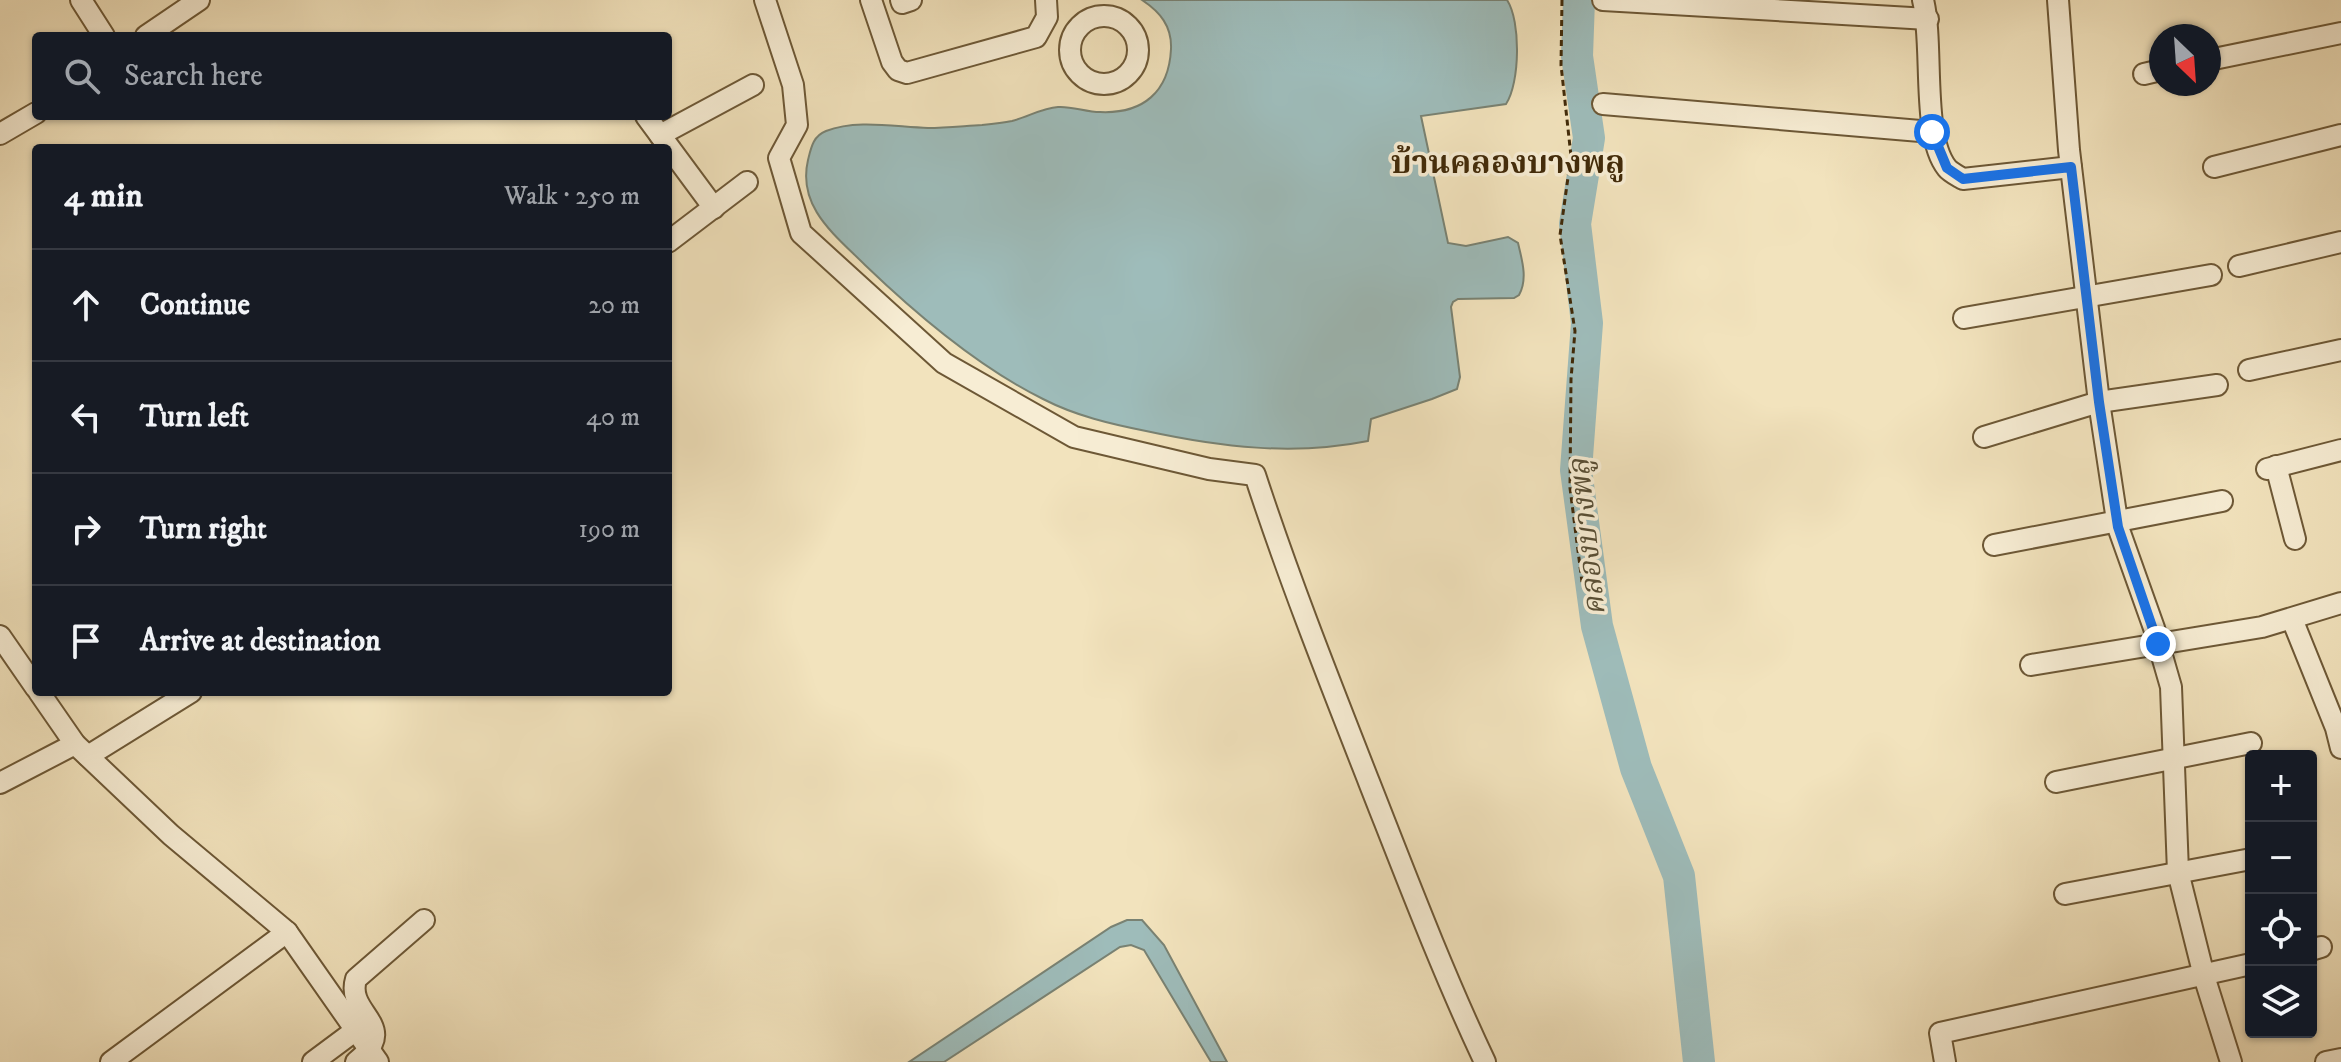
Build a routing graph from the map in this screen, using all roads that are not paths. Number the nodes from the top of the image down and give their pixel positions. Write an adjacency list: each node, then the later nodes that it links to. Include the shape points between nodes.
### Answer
1 (81, 0): 12 (street)
2 (199, 0): 13 (street)
3 (765, 0): 73 (street, via 793,85 797,125 779,158 801,233 944,363 1074,437 1255,475 1286,570 1392,841)
4 (871, 0): 11 (street, via 892,62 907,73 1022,42)
5 (901, 0): 6 (street)
6 (911, 0)
7 (1046, 0): 11 (street)
8 (1603, 0): 10 (street)
9 (2058, 0): 27 (street)
10 (1925, 10): 21 (street)
11 (1042, 29): 15 (street)
12 (101, 32)
13 (152, 32)
14 (2341, 33): 16 (street)
15 (1071, 40)
16 (2221, 58)
17 (753, 85): 23 (street)
18 (1603, 104): 21 (street)
19 (32, 115): 22 (street)
20 (649, 120): 23 (street)
21 (1932, 132): 27 (street, via 1947,168 1963,179)
22 (0, 134)
23 (660, 135): 25 (street)
24 (2341, 135): 28 (street)
25 (667, 144)
26 (672, 151): 30 (street)
27 (2071, 167): 35 (street)
28 (2214, 167)
29 (747, 182): 30 (street)
30 (714, 208): 31 (street)
31 (672, 239)
32 (2341, 242): 33 (street)
33 (2239, 266)
34 (2211, 275): 35 (street)
35 (2087, 296): 36 (street); 40 (street)
36 (1964, 318)
37 (2341, 350): 38 (street)
38 (2249, 370)
39 (2217, 385): 40 (street)
40 (2099, 402): 41 (street); 44 (street)
41 (1984, 437)
42 (2341, 450): 45 (street, via 2272,468)
43 (2222, 501): 44 (street)
44 (2118, 522): 46 (street); 50 (street)
45 (2295, 539)
46 (1994, 545)
47 (2341, 603): 48 (street)
48 (2292, 619): 50 (street); 55 (street)
49 (0, 636): 52 (street)
50 (2158, 644): 51 (street); 58 (street, via 2171,687)
51 (2031, 665)
52 (32, 683)
53 (42, 696): 57 (street)
54 (183, 696): 57 (street)
55 (2339, 734)
56 (2251, 743): 58 (street)
57 (82, 750): 60 (street); 65 (street, via 171,835)
58 (2173, 759): 59 (street); 62 (street)
59 (2056, 782)
60 (0, 783)
61 (2245, 860): 62 (street)
62 (2178, 872): 63 (street); 67 (street)
63 (2065, 894)
64 (424, 920): 69 (street, via 356,979 353,990 375,1030)
65 (287, 932): 68 (street); 71 (street)
66 (2245, 966): 67 (street)
67 (2204, 976): 74 (street, via 1940,1033); 75 (street)
68 (356, 1030): 69 (street); 72 (street)
69 (368, 1058)
70 (2341, 1059): 76 (street)
71 (111, 1062)
72 (313, 1062)
73 (1485, 1062)
74 (1945, 1062)
75 (2231, 1062)
76 (2326, 1062)

